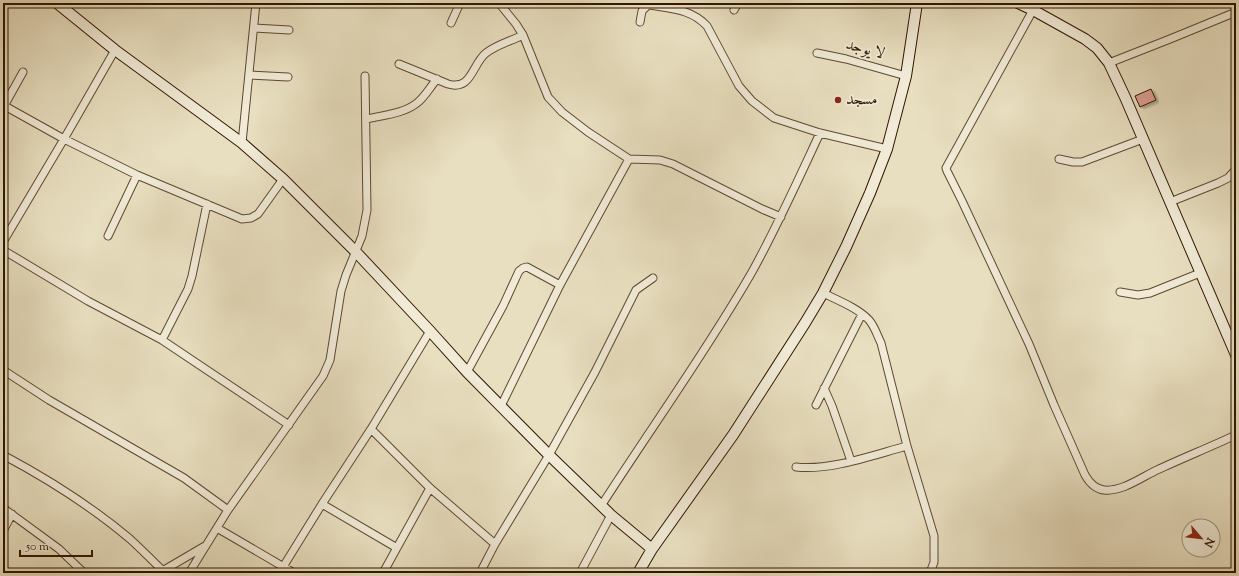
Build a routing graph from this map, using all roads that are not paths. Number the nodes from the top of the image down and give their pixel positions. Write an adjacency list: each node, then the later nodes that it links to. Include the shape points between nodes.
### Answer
1 (57, 3): 16 (street)
2 (256, 3): 13 (street)
3 (460, 3): 12 (street)
4 (499, 3): 15 (street)
5 (738, 3): 9 (street)
6 (917, 3): 23 (street)
7 (1018, 3): 8 (street)
8 (1035, 7): 18 (street, via 1097,48); 62 (street, via 946,168 1029,344 1089,482 1099,489 1118,488)
9 (734, 10)
10 (1236, 12): 18 (street)
11 (640, 22): 28 (street, via 644,7 650,5 683,11 700,18 707,26 739,86 752,101 774,118)
12 (451, 23)
13 (254, 28): 14 (street); 21 (street)
14 (289, 30)
15 (523, 35): 25 (street, via 488,52 468,79 461,84 453,86); 33 (street, via 548,97 562,112 588,132)
16 (115, 50): 29 (street); 31 (street)
17 (817, 53): 23 (street, لا يوجد)
18 (1109, 63): 30 (street)
19 (400, 64): 25 (street)
20 (23, 72): 26 (street)
21 (249, 75): 24 (street); 31 (street)
22 (366, 76): 27 (street)
23 (906, 76): 32 (street)
24 (288, 77)
25 (437, 79): 27 (street, via 410,108)
26 (4, 106): 29 (street)
27 (367, 119): 44 (street, via 367,210 362,236)
28 (820, 133): 32 (street); 40 (street)
29 (64, 139): 36 (street); 42 (street)
30 (1143, 139): 34 (street, via 1082,162); 38 (street)
31 (242, 143): 37 (street)
32 (887, 149): 49 (street, via 867,200)
33 (630, 158): 40 (street, via 660,160 673,164); 47 (street)
34 (1060, 159)
35 (1236, 169): 38 (street, via 1223,181)
36 (137, 174): 39 (street); 41 (street)
37 (283, 179): 39 (street, via 255,217 242,219); 44 (street)
38 (1170, 202): 45 (street)
39 (207, 204): 53 (street, via 188,289)
40 (781, 217): 70 (street, via 722,320)
41 (108, 236)
42 (3, 242)
43 (3, 250): 53 (street, via 88,301)
44 (355, 251): 51 (street); 60 (street, via 341,291 328,364 323,376)
45 (1200, 273): 48 (street, via 1150,293 1138,295); 52 (street)
46 (653, 278): 65 (street, via 636,290)
47 (560, 285): 56 (street, via 527,267 519,271); 58 (street)
48 (1120, 292)
49 (823, 293): 50 (street); 80 (street, via 733,435)
50 (862, 314): 57 (street); 63 (street, via 870,321 881,343)
51 (430, 331): 56 (street); 61 (street)
52 (1233, 338): 54 (street)
53 (162, 340): 60 (street)
54 (1236, 355)
55 (3, 370): 72 (street, via 49,400 179,475)
56 (467, 372): 58 (street)
57 (824, 388): 59 (street); 66 (street)
58 (501, 406): 65 (street)
59 (816, 406)
60 (289, 425): 72 (street)
61 (371, 429): 68 (street); 69 (street)
62 (1236, 435)
63 (907, 446): 66 (street); 90 (street, via 934,536 934,562)
64 (3, 455): 82 (street, via 96,513 130,540)
65 (549, 455): 70 (street); 78 (street)
66 (851, 461): 67 (street, via 814,468)
67 (796, 467)
68 (430, 488): 78 (street); 79 (street)
69 (322, 504): 79 (street); 81 (street)
70 (601, 506): 74 (street)
71 (3, 508): 73 (street)
72 (228, 510): 75 (street)
73 (12, 514): 76 (street); 83 (street, via 59,549)
74 (611, 515): 80 (street); 88 (street)
75 (217, 528): 77 (street); 81 (street)
76 (3, 531)
77 (206, 544): 82 (street); 84 (street)
78 (495, 544): 87 (street)
79 (397, 548): 86 (street)
80 (652, 549): 89 (street)
81 (283, 567): 85 (street)
82 (161, 572)
83 (84, 573)
84 (190, 573)
85 (294, 573)
86 (383, 573)
87 (480, 573)
88 (580, 573)
89 (638, 573)
90 (930, 573)

